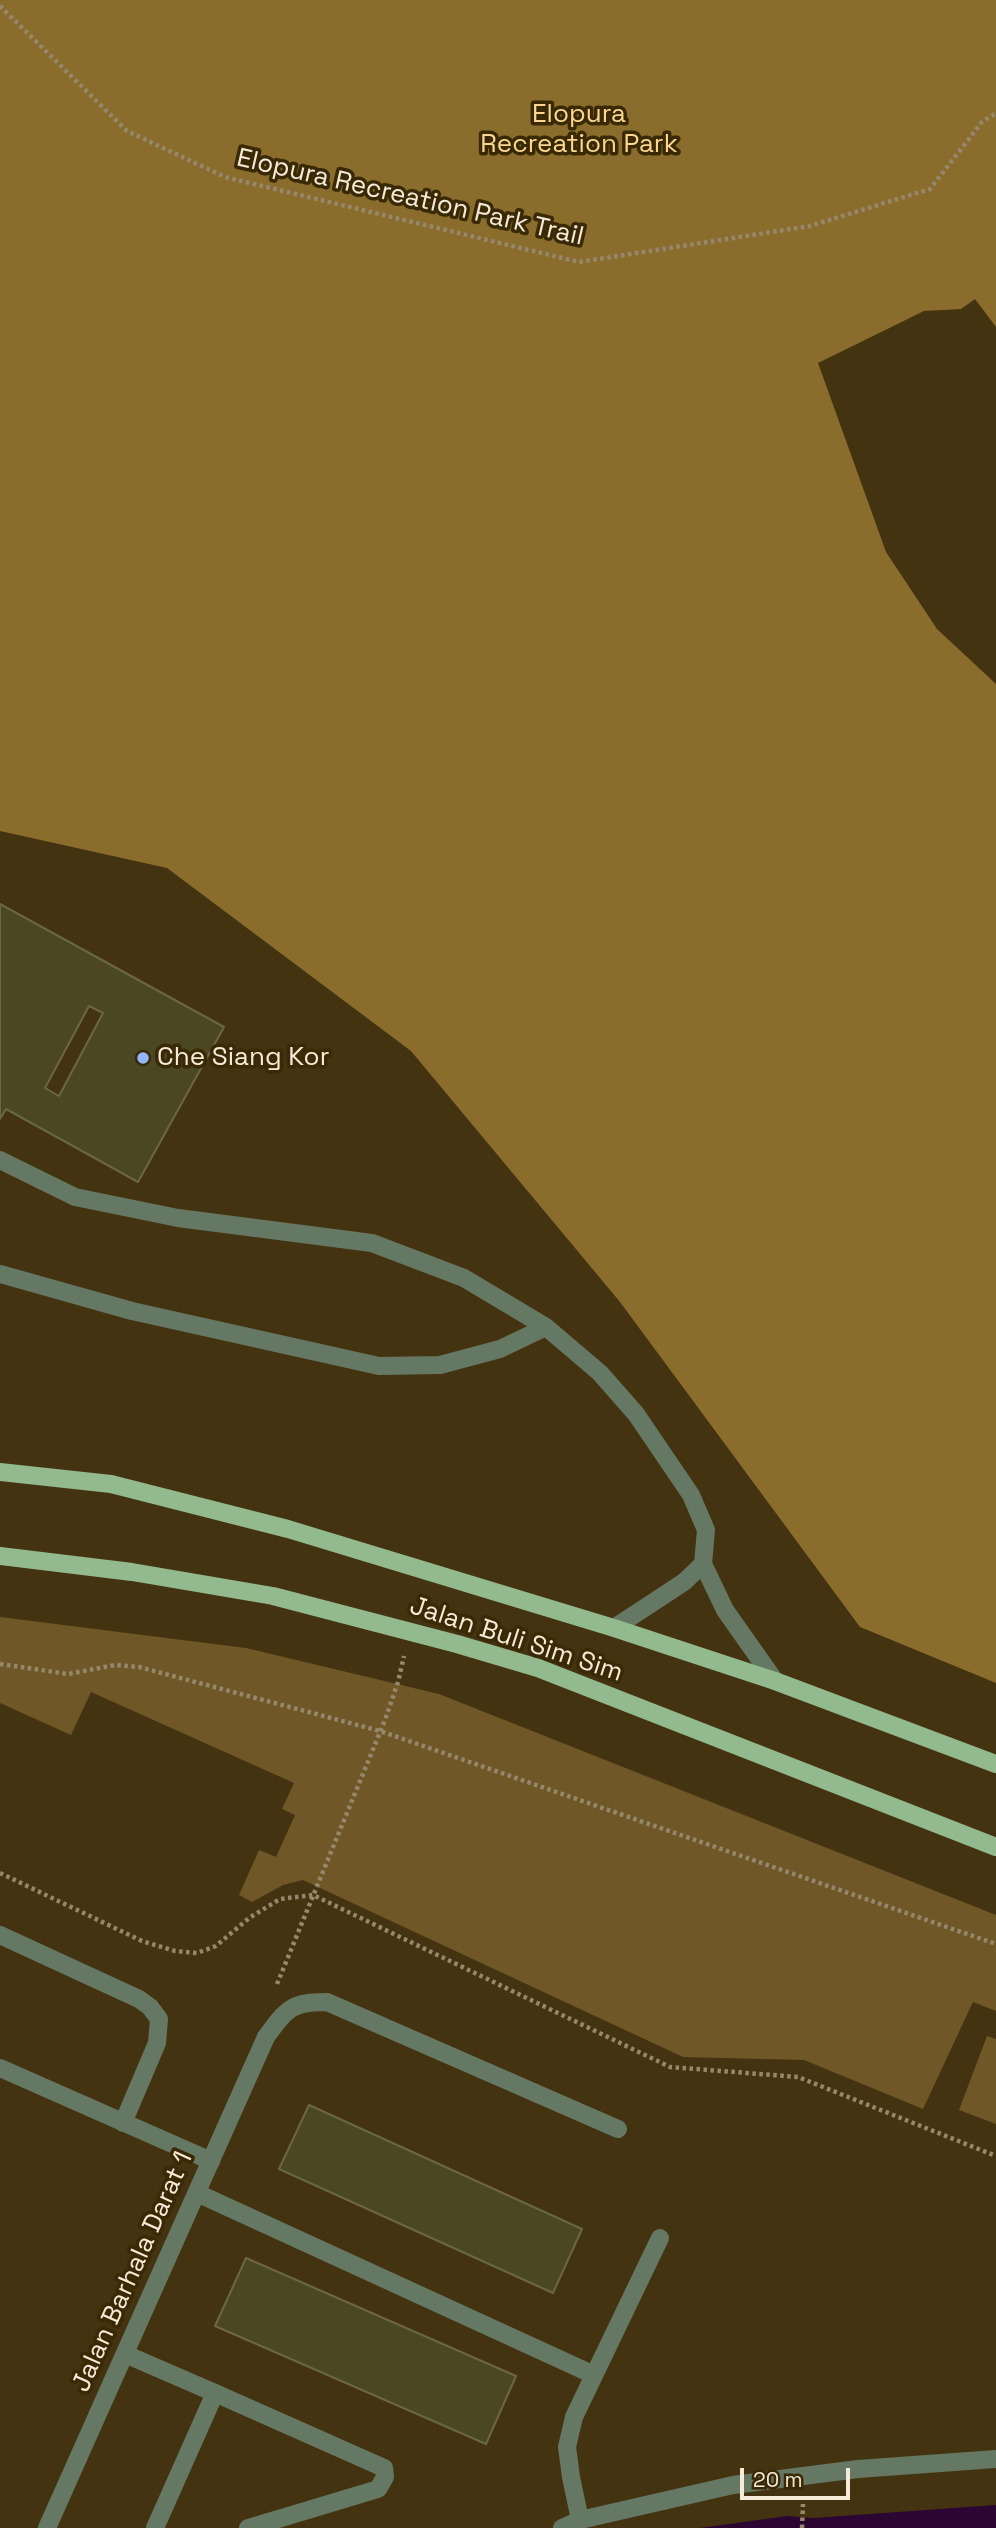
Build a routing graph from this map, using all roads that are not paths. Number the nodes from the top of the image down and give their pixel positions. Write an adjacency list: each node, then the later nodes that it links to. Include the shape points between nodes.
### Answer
1 (0, 1160): 3 (street, via 75,1197 178,1218 372,1243 464,1278)
2 (0, 1274): 3 (street, via 132,1311 379,1366 440,1365 500,1349)
3 (546, 1326): 6 (street, via 600,1373 636,1414 691,1495 706,1530)
4 (0, 1472): 7 (main road, Jalan Buli Sim Sim, via 111,1484 288,1529)
5 (0, 1556): 10 (main road, Jalan Buli Sim Sim, via 273,1596 538,1668)
6 (703, 1564): 7 (street); 8 (street, via 725,1610)
7 (614, 1628): 8 (main road, Jalan Buli Sim Sim)
8 (775, 1681): 9 (main road, Jalan Buli Sim Sim)
9 (996, 1765)
10 (996, 1847)
11 (0, 1935): 13 (street, via 139,1999 159,2019 157,2043)
12 (0, 2068): 13 (street)
13 (123, 2123): 15 (street)
14 (618, 2129): 15 (street, Jalan Barhala Darat 1, via 327,2002 303,2002 282,2015 266,2037)
15 (211, 2161): 16 (street, Jalan Barhala Darat 1)
16 (197, 2193): 18 (street, Jalan Barhala Darat 1); 19 (street)
17 (660, 2238): 19 (street)
18 (125, 2354): 20 (street); 23 (street, Jalan Barhala Darat 1)
19 (594, 2375): 22 (street, via 574,2417 568,2447)
20 (215, 2393): 24 (street); 25 (street, via 384,2468 385,2477 378,2488)
21 (996, 2459): 22 (street, via 858,2469 745,2484)
22 (580, 2520): 26 (street)
23 (47, 2528)
24 (155, 2528)
25 (248, 2528)
26 (562, 2528)

